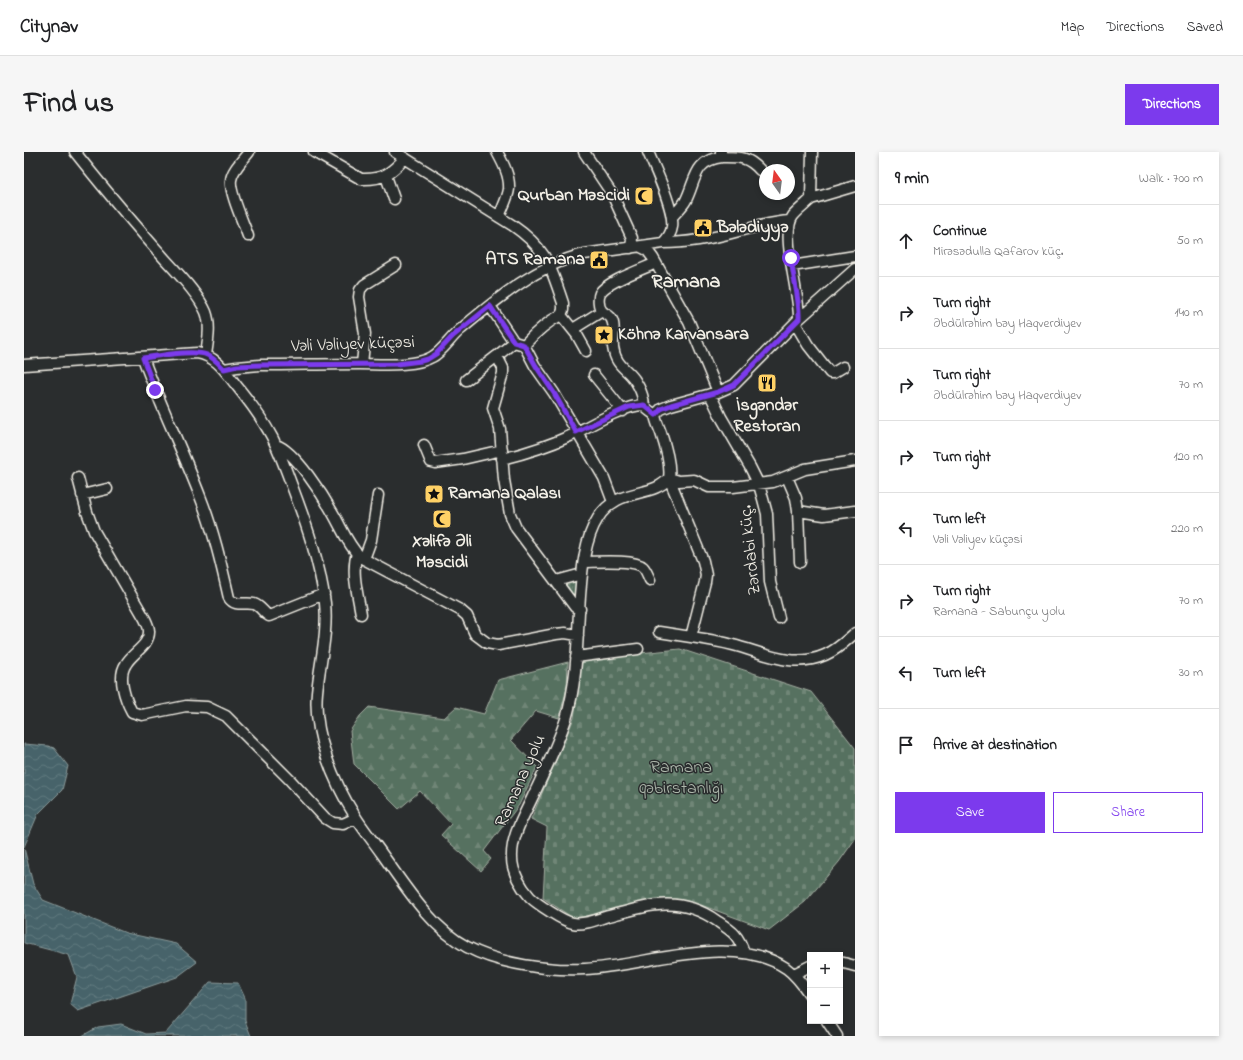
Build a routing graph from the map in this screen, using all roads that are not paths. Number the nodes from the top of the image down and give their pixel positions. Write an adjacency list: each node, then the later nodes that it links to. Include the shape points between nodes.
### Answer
1 (75, 152): 35 (street, via 188,285 202,305 209,324)
2 (249, 152): 19 (street, via 231,180 231,188)
3 (314, 152): 12 (street, via 362,179)
4 (395, 152): 10 (street)
5 (497, 152): 16 (street, via 504,165 509,189)
6 (584, 152): 21 (street, via 612,194)
7 (648, 152): 17 (street)
8 (812, 152): 15 (street)
9 (722, 155): 11 (street, via 750,160); 17 (street, via 710,159 696,172 686,200)
10 (405, 158): 12 (street); 16 (street)
11 (759, 169)
12 (386, 176): 14 (street)
13 (855, 186): 15 (street)
14 (394, 199)
15 (810, 199): 18 (street)
16 (499, 217): 25 (street, via 530,238)
17 (672, 217): 20 (street, via 670,234)
18 (790, 221): 20 (street, via 680,243); 26 (street, via 788,239)
19 (248, 236)
20 (662, 243): 21 (street)
21 (636, 247): 23 (street, Zərdabi küç., via 650,253); 25 (street, Vəli Vəliyev küçəsi, via 584,254)
22 (855, 256): 26 (street)
23 (656, 263): 29 (street, via 604,287 599,297); 44 (street, Zərdabi küç., via 689,322)
24 (396, 266): 38 (street, via 360,290 365,334)
25 (550, 266): 28 (street, Vəli Vəliyev küçəsi); 30 (street, via 563,303)
26 (792, 266): 31 (street, via 799,307)
27 (855, 270): 31 (street)
28 (490, 306): 33 (street); 38 (street, Vəli Vəliyev küçəsi, via 453,336 433,357 397,364)
29 (602, 311): 32 (street); 45 (street, via 608,314 613,322 613,348 617,360 636,381)
30 (561, 315): 32 (street); 33 (street)
31 (797, 321): 40 (street, via 808,345 830,373); 44 (street, via 740,380 730,388)
32 (573, 329): 34 (street)
33 (519, 343): 36 (street); 48 (street, via 554,393)
34 (586, 351)
35 (206, 355): 37 (street, via 188,353); 41 (street)
36 (497, 356): 43 (street); 51 (street, via 503,373 493,408 500,429)
37 (143, 358): 39 (street); 69 (street, via 200,495 217,546 231,601 258,605 269,616)
38 (362, 364): 41 (street, Vəli Vəliyev küçəsi, via 260,365)
39 (24, 365)
40 (843, 367)
41 (224, 369): 49 (street)
42 (594, 375): 46 (street)
43 (466, 380)
44 (714, 393): 47 (street, via 671,405 661,409); 56 (street, Zərdabi küç., via 721,417)
45 (644, 405): 46 (street, via 636,405); 47 (street)
46 (622, 411): 48 (street)
47 (656, 415): 55 (street, via 668,460)
48 (576, 432): 51 (street, via 521,455); 60 (street, via 604,478)
49 (276, 445): 63 (street, via 292,455); 69 (street, via 305,524)
50 (424, 445): 51 (street, via 429,459 435,463)
51 (502, 455): 68 (street, via 512,520)
52 (855, 461): 53 (street, via 805,469)
53 (787, 477): 56 (street); 61 (street, via 796,498)
54 (78, 478): 58 (street)
55 (669, 478): 56 (street, via 679,481 694,480 709,487); 60 (street, Ramana yolu, via 659,486); 76 (street, via 706,575)
56 (759, 485): 72 (street, Zərdabi küç., via 766,514 770,582)
57 (107, 489): 58 (street)
58 (82, 495): 79 (street, via 94,531 146,619 149,632 146,642 125,664 122,679 132,712 142,716 186,706 207,707 226,716 324,818 333,823 343,824)
59 (378, 495): 63 (street, via 371,540)
60 (613, 502): 64 (street, Ramana yolu, via 604,509 593,526)
61 (798, 511): 62 (street, via 824,515); 65 (street)
62 (855, 511)
63 (360, 556): 71 (street, via 354,561); 75 (street, via 460,610 467,616 475,634 487,643 498,645 565,633)
64 (584, 562): 66 (street, Ramana yolu); 67 (street, via 637,564 643,567)
65 (800, 562)
66 (582, 574): 68 (street); 70 (street, Ramana yolu)
67 (650, 580)
68 (556, 581): 70 (street, via 575,607)
69 (324, 594): 79 (street, via 326,622 317,692 318,725 335,778)
70 (580, 609): 75 (street, Ramana yolu)
71 (361, 614)
72 (779, 618)
73 (659, 632): 76 (street)
74 (855, 633): 76 (street, via 838,648 824,655 798,660 775,659 733,645)
75 (578, 635): 78 (street, Ramana yolu)
76 (691, 637)
77 (638, 649): 78 (street)
78 (576, 657): 80 (street, Ramana yolu, via 572,695 562,732 514,839 512,860 517,879 531,898 565,921 574,924 657,904 684,905 710,916 734,933)
79 (356, 818): 80 (street, via 402,881 447,934 488,956 568,969 608,967 695,953)
80 (744, 953): 84 (street, via 773,961)
81 (843, 963): 82 (street)
82 (855, 966)
83 (807, 968): 84 (street)
84 (794, 974): 85 (street)
85 (807, 991)
86 (829, 1024): 87 (street)
87 (837, 1036)

